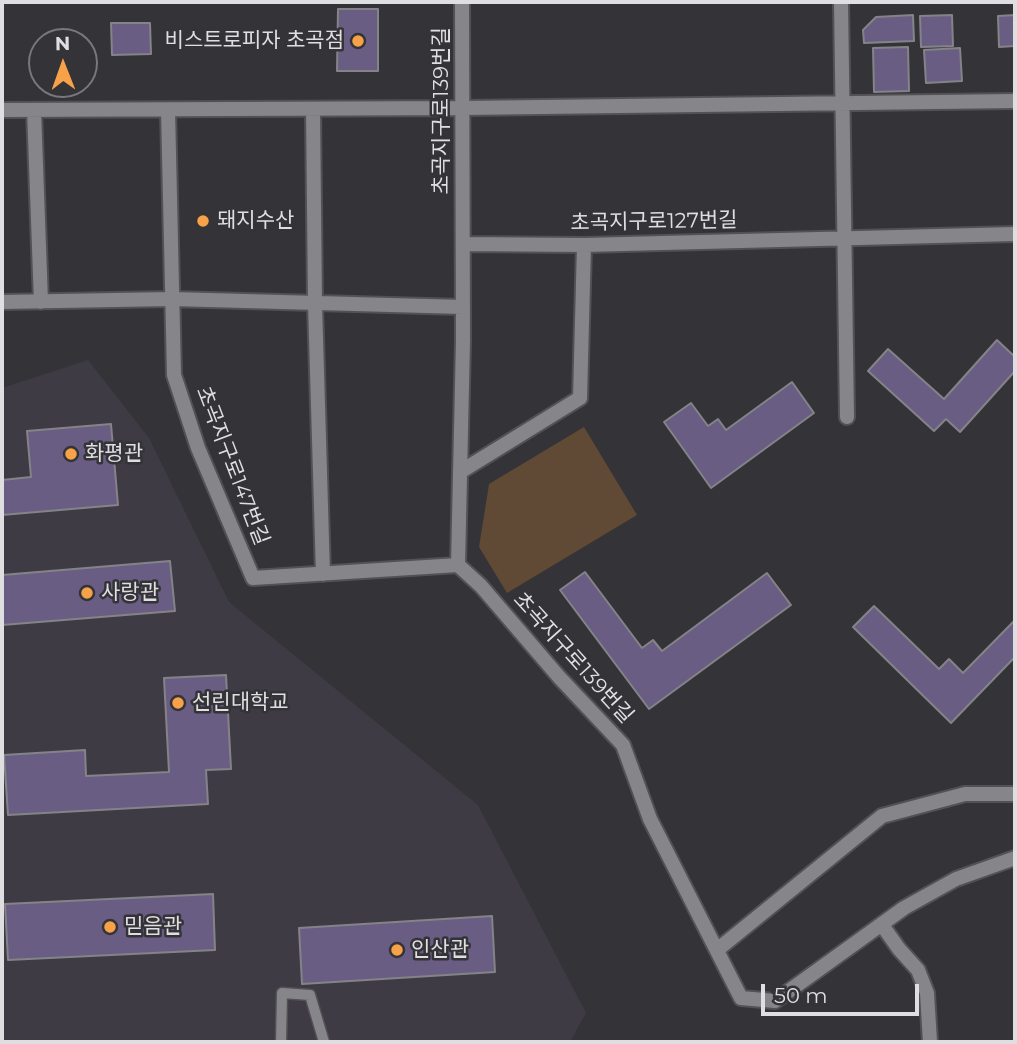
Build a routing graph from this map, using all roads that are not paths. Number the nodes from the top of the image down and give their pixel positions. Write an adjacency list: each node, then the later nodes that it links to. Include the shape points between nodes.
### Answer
1 (462, 2): 5 (street, 초곡지구로139번길)
2 (841, 2): 4 (street)
3 (1015, 101): 4 (street)
4 (844, 103): 5 (street); 11 (street)
5 (463, 108): 6 (street); 12 (street, 초곡지구로139번길)
6 (313, 109): 9 (street); 17 (street)
7 (2, 110): 8 (street)
8 (34, 110): 9 (street); 16 (street)
9 (168, 110): 14 (street, 초곡지구로147번길)
10 (1015, 234): 11 (street, 초곡지구로127번길)
11 (845, 237): 13 (street, 초곡지구로127번길); 19 (street)
12 (464, 244): 13 (street, 초곡지구로127번길); 18 (street, 초곡지구로139번길)
13 (584, 245): 20 (street, via 580,398)
14 (172, 299): 16 (street); 17 (street); 22 (street, 초곡지구로147번길, via 174,375 198,449 253,578)
15 (2, 302): 16 (street)
16 (41, 302)
17 (315, 304): 18 (street); 22 (street)
18 (463, 307): 20 (street, 초곡지구로139번길)
19 (847, 417)
20 (460, 472): 21 (street, 초곡지구로139번길)
21 (458, 565): 22 (street, 초곡지구로147번길); 26 (street, 초곡지구로139번길, via 623,745 650,819)
22 (323, 574)
23 (1015, 794): 26 (street, via 965,794 882,816)
24 (1015, 858): 25 (street, 초곡지구로139번길, via 956,879)
25 (881, 925): 26 (street, 초곡지구로139번길, via 775,1000 741,998); 29 (street, via 918,970 927,993)
26 (717, 950)
27 (281, 1042): 28 (lane, via 282,993 310,995)
28 (324, 1042)
29 (930, 1042)

